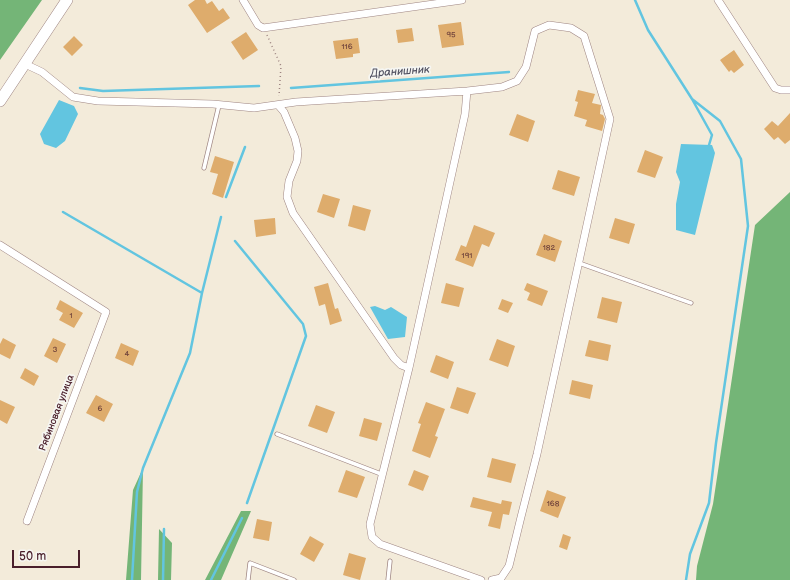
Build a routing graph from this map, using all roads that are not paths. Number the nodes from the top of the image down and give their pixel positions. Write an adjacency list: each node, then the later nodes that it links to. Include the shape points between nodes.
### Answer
1 (67, 0): 5 (main road)
2 (243, 0): 3 (street, via 258,25 263,28)
3 (462, 0)
4 (718, 0): 6 (street, via 775,88)
5 (25, 64): 8 (main road); 9 (street, via 42,72 73,97 98,101)
6 (790, 90)
7 (467, 91): 10 (street); 13 (street, via 502,87 517,81 526,66 536,31 549,25 571,28 584,36 610,119); 15 (street, via 466,114)
8 (0, 101)
9 (219, 104): 10 (street, via 254,108); 11 (lane)
10 (278, 105): 15 (street, via 284,112 298,151 286,197 293,213 394,358)
11 (204, 168)
12 (0, 245): 18 (street, Рябиновая улица, via 106,312)
13 (579, 263): 14 (lane); 20 (street, via 535,461 508,566)
14 (691, 303)
15 (409, 368): 17 (street)
16 (277, 434): 17 (lane)
17 (381, 474): 24 (street, via 370,524 372,537 380,544)
18 (27, 521)
19 (390, 561): 23 (lane)
20 (502, 579): 25 (street)
21 (248, 580): 22 (lane, via 250,563)
22 (294, 580)
23 (388, 580)
24 (481, 580)
25 (492, 580)

